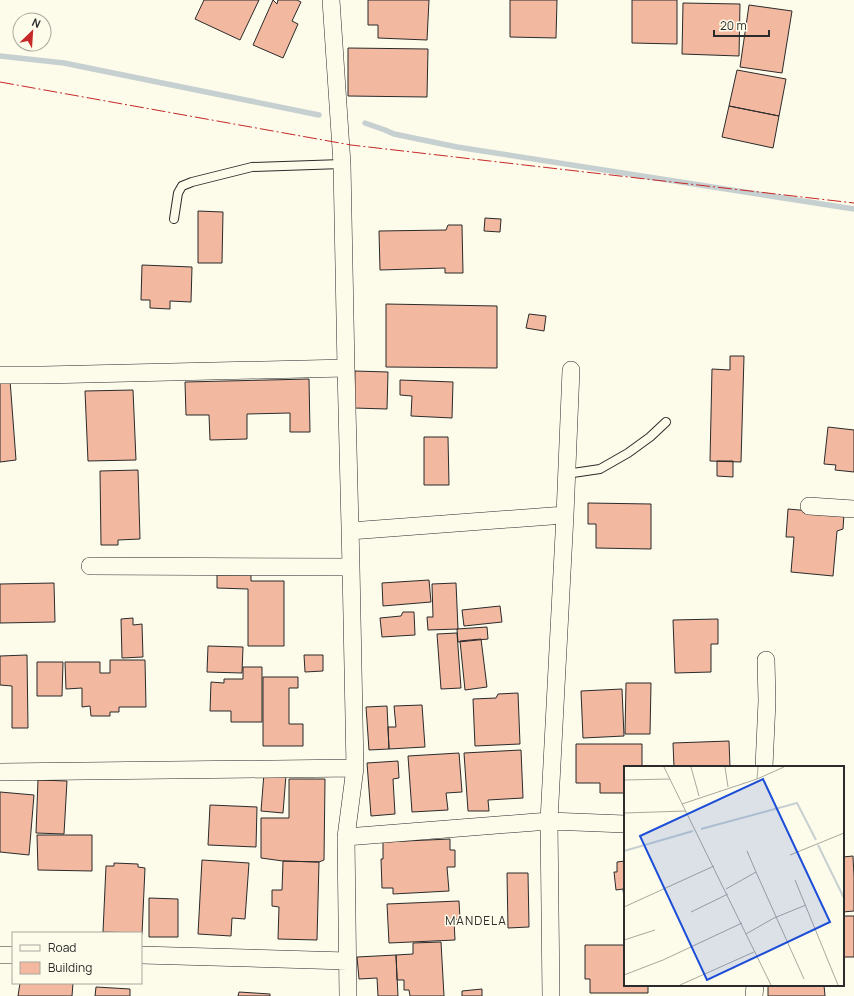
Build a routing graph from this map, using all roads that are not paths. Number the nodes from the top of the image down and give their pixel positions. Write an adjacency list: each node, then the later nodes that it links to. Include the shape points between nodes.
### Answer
1 (331, 0): 2 (street)
2 (342, 164): 3 (lane, via 252,167 192,182 182,186 178,193); 4 (street)
3 (174, 219)
4 (346, 368): 6 (street); 12 (street)
5 (571, 370): 8 (street)
6 (0, 375)
7 (666, 422): 8 (lane, via 628,453 600,469)
8 (566, 474): 11 (street)
9 (809, 506): 10 (street)
10 (854, 509)
11 (565, 515): 12 (street); 19 (street)
12 (350, 531): 14 (street)
13 (90, 566): 14 (street)
14 (351, 566): 17 (street)
15 (766, 660): 16 (street)
16 (764, 766)
17 (355, 768): 18 (street); 21 (street)
18 (0, 772)
19 (548, 821): 20 (street); 21 (street); 28 (street)
20 (624, 824)
21 (346, 837): 25 (street)
22 (0, 955): 23 (street)
23 (12, 955)
24 (142, 955): 25 (street)
25 (347, 961): 27 (street)
26 (755, 986): 29 (street)
27 (348, 996)
28 (550, 996)
29 (754, 996)

